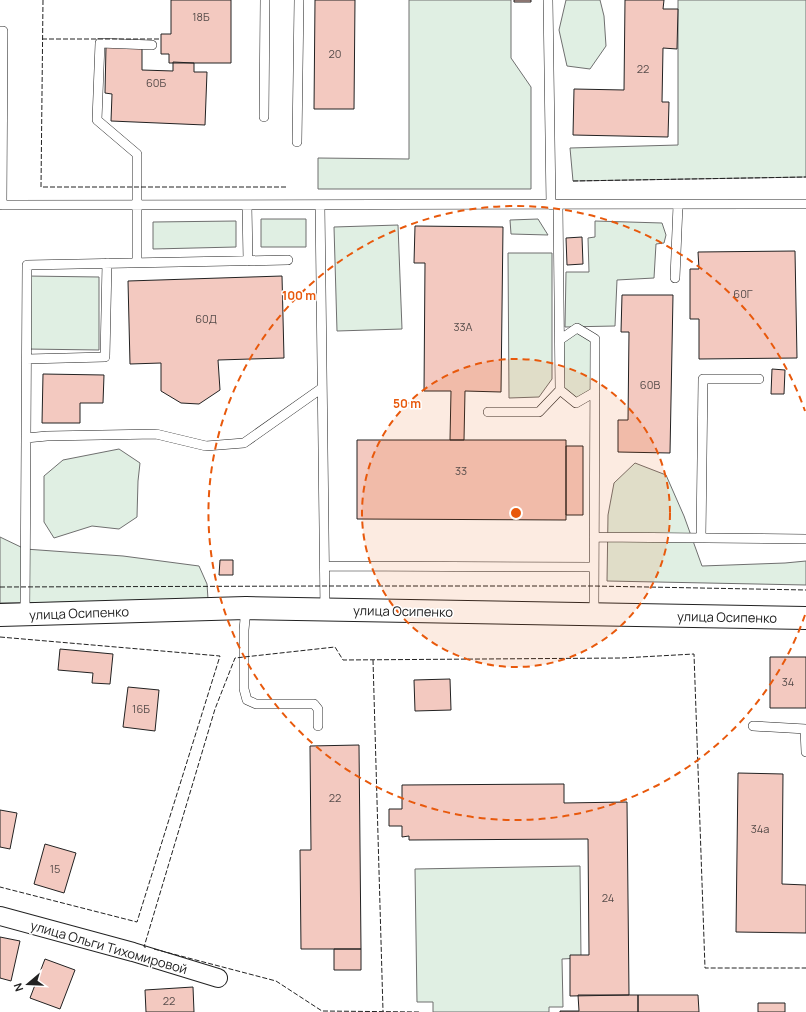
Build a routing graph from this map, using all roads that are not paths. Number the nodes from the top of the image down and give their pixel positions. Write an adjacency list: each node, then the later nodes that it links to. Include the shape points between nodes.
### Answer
1 (265, 0): 6 (lane)
2 (299, 0): 7 (lane)
3 (548, 0): 12 (lane)
4 (0, 31): 9 (lane, via 3,31 2,205)
5 (152, 45): 9 (lane, via 100,43 97,120 137,154)
6 (264, 117)
7 (297, 142)
8 (806, 204): 13 (lane)
9 (137, 205): 10 (lane); 17 (lane)
10 (247, 205): 11 (lane); 15 (lane)
11 (320, 205): 12 (lane); 22 (lane)
12 (555, 205): 13 (lane); 19 (lane)
13 (678, 205): 18 (lane)
14 (288, 260): 15 (lane)
15 (248, 261): 17 (lane)
16 (107, 263): 17 (lane); 20 (lane, via 105,357); 20 (lane, via 27,265)
17 (137, 263)
18 (676, 278)
19 (561, 339): 23 (lane); 24 (lane, via 577,328 595,340)
20 (27, 359): 26 (lane)
21 (759, 379): 28 (lane, via 702,379)
22 (322, 388): 26 (lane, via 244,443 206,446 156,434); 30 (lane)
23 (560, 390): 24 (lane, via 576,403); 25 (lane, via 539,412)
24 (595, 392): 27 (lane)
25 (488, 412)
26 (26, 438): 34 (lane)
27 (594, 537): 28 (lane); 31 (lane)
28 (701, 538): 29 (lane)
29 (806, 539)
30 (325, 566): 31 (lane); 33 (lane)
31 (594, 567): 35 (lane)
32 (246, 608): 33 (street, улица Осипенко); 34 (street, улица Осипенко); 38 (lane, via 244,690 247,700 256,704 314,704 318,708)
33 (325, 610): 35 (street, улица Осипенко)
34 (25, 614): 36 (street, улица Осипенко)
35 (594, 614): 37 (street, улица Осипенко)
36 (0, 615)
37 (806, 618)
38 (318, 726)
39 (753, 726): 40 (lane)
40 (806, 729): 41 (lane)
41 (806, 752)
42 (0, 916): 43 (street, улица Ольги Тихомировой)
43 (218, 978)

